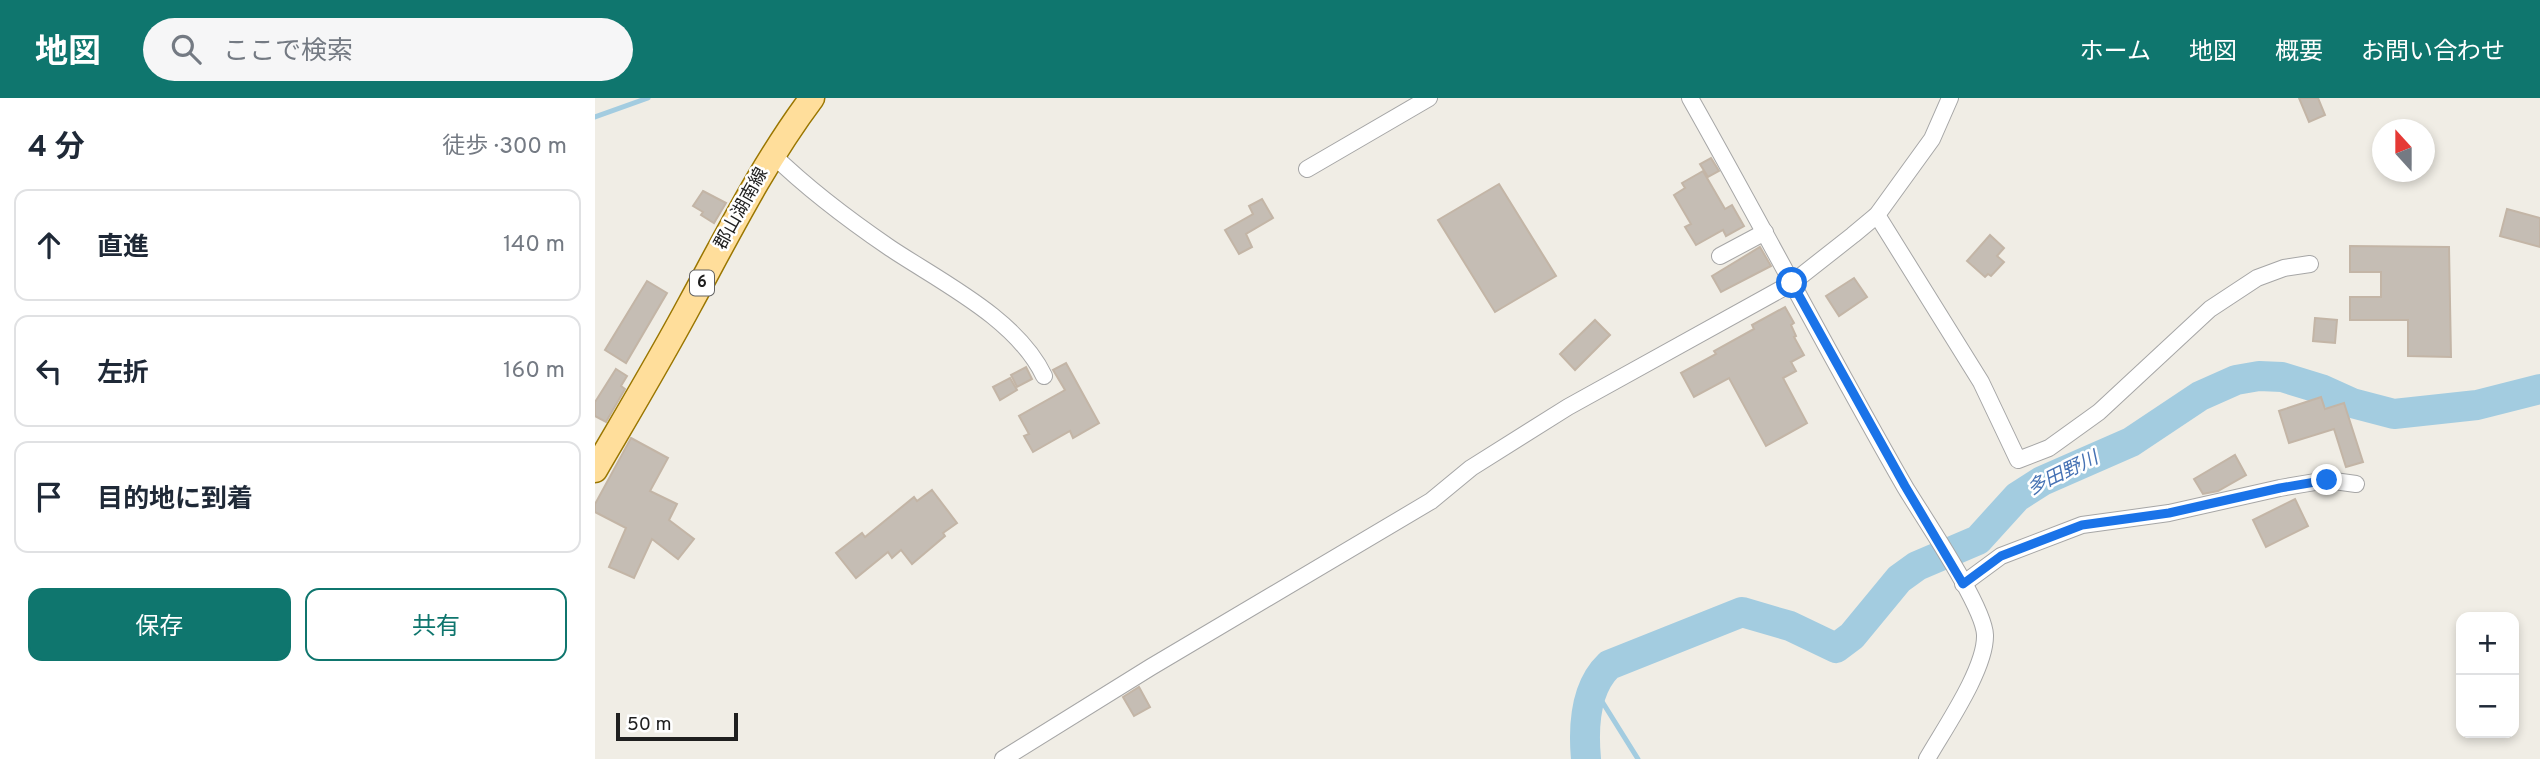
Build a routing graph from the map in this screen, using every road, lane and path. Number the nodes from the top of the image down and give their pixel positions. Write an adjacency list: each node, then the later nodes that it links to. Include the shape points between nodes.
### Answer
1 (812, 98): 5 (main road, 郡山湖南線 / 6)
2 (1429, 98): 6 (street)
3 (1690, 98): 8 (street)
4 (1950, 98): 7 (street, via 1932,139)
5 (773, 155): 12 (street, via 842,214 994,318 1030,351); 13 (main road, 郡山湖南線 / 6)
6 (1307, 169)
7 (1877, 215): 10 (street, via 1981,382 2018,460 2049,447 2099,412 2210,309 2257,278); 11 (street)
8 (1765, 232): 9 (street); 11 (street)
9 (1720, 256)
10 (2310, 264)
11 (1792, 283): 15 (street); 16 (street, via 1568,407 1471,468 1431,501)
12 (1044, 376)
13 (595, 470)
14 (2356, 484): 15 (street, via 2327,480 2169,513 2082,525 2001,556)
15 (1963, 584): 17 (street, via 1985,632 1983,647 1965,693)
16 (1003, 759)
17 (1927, 759)

